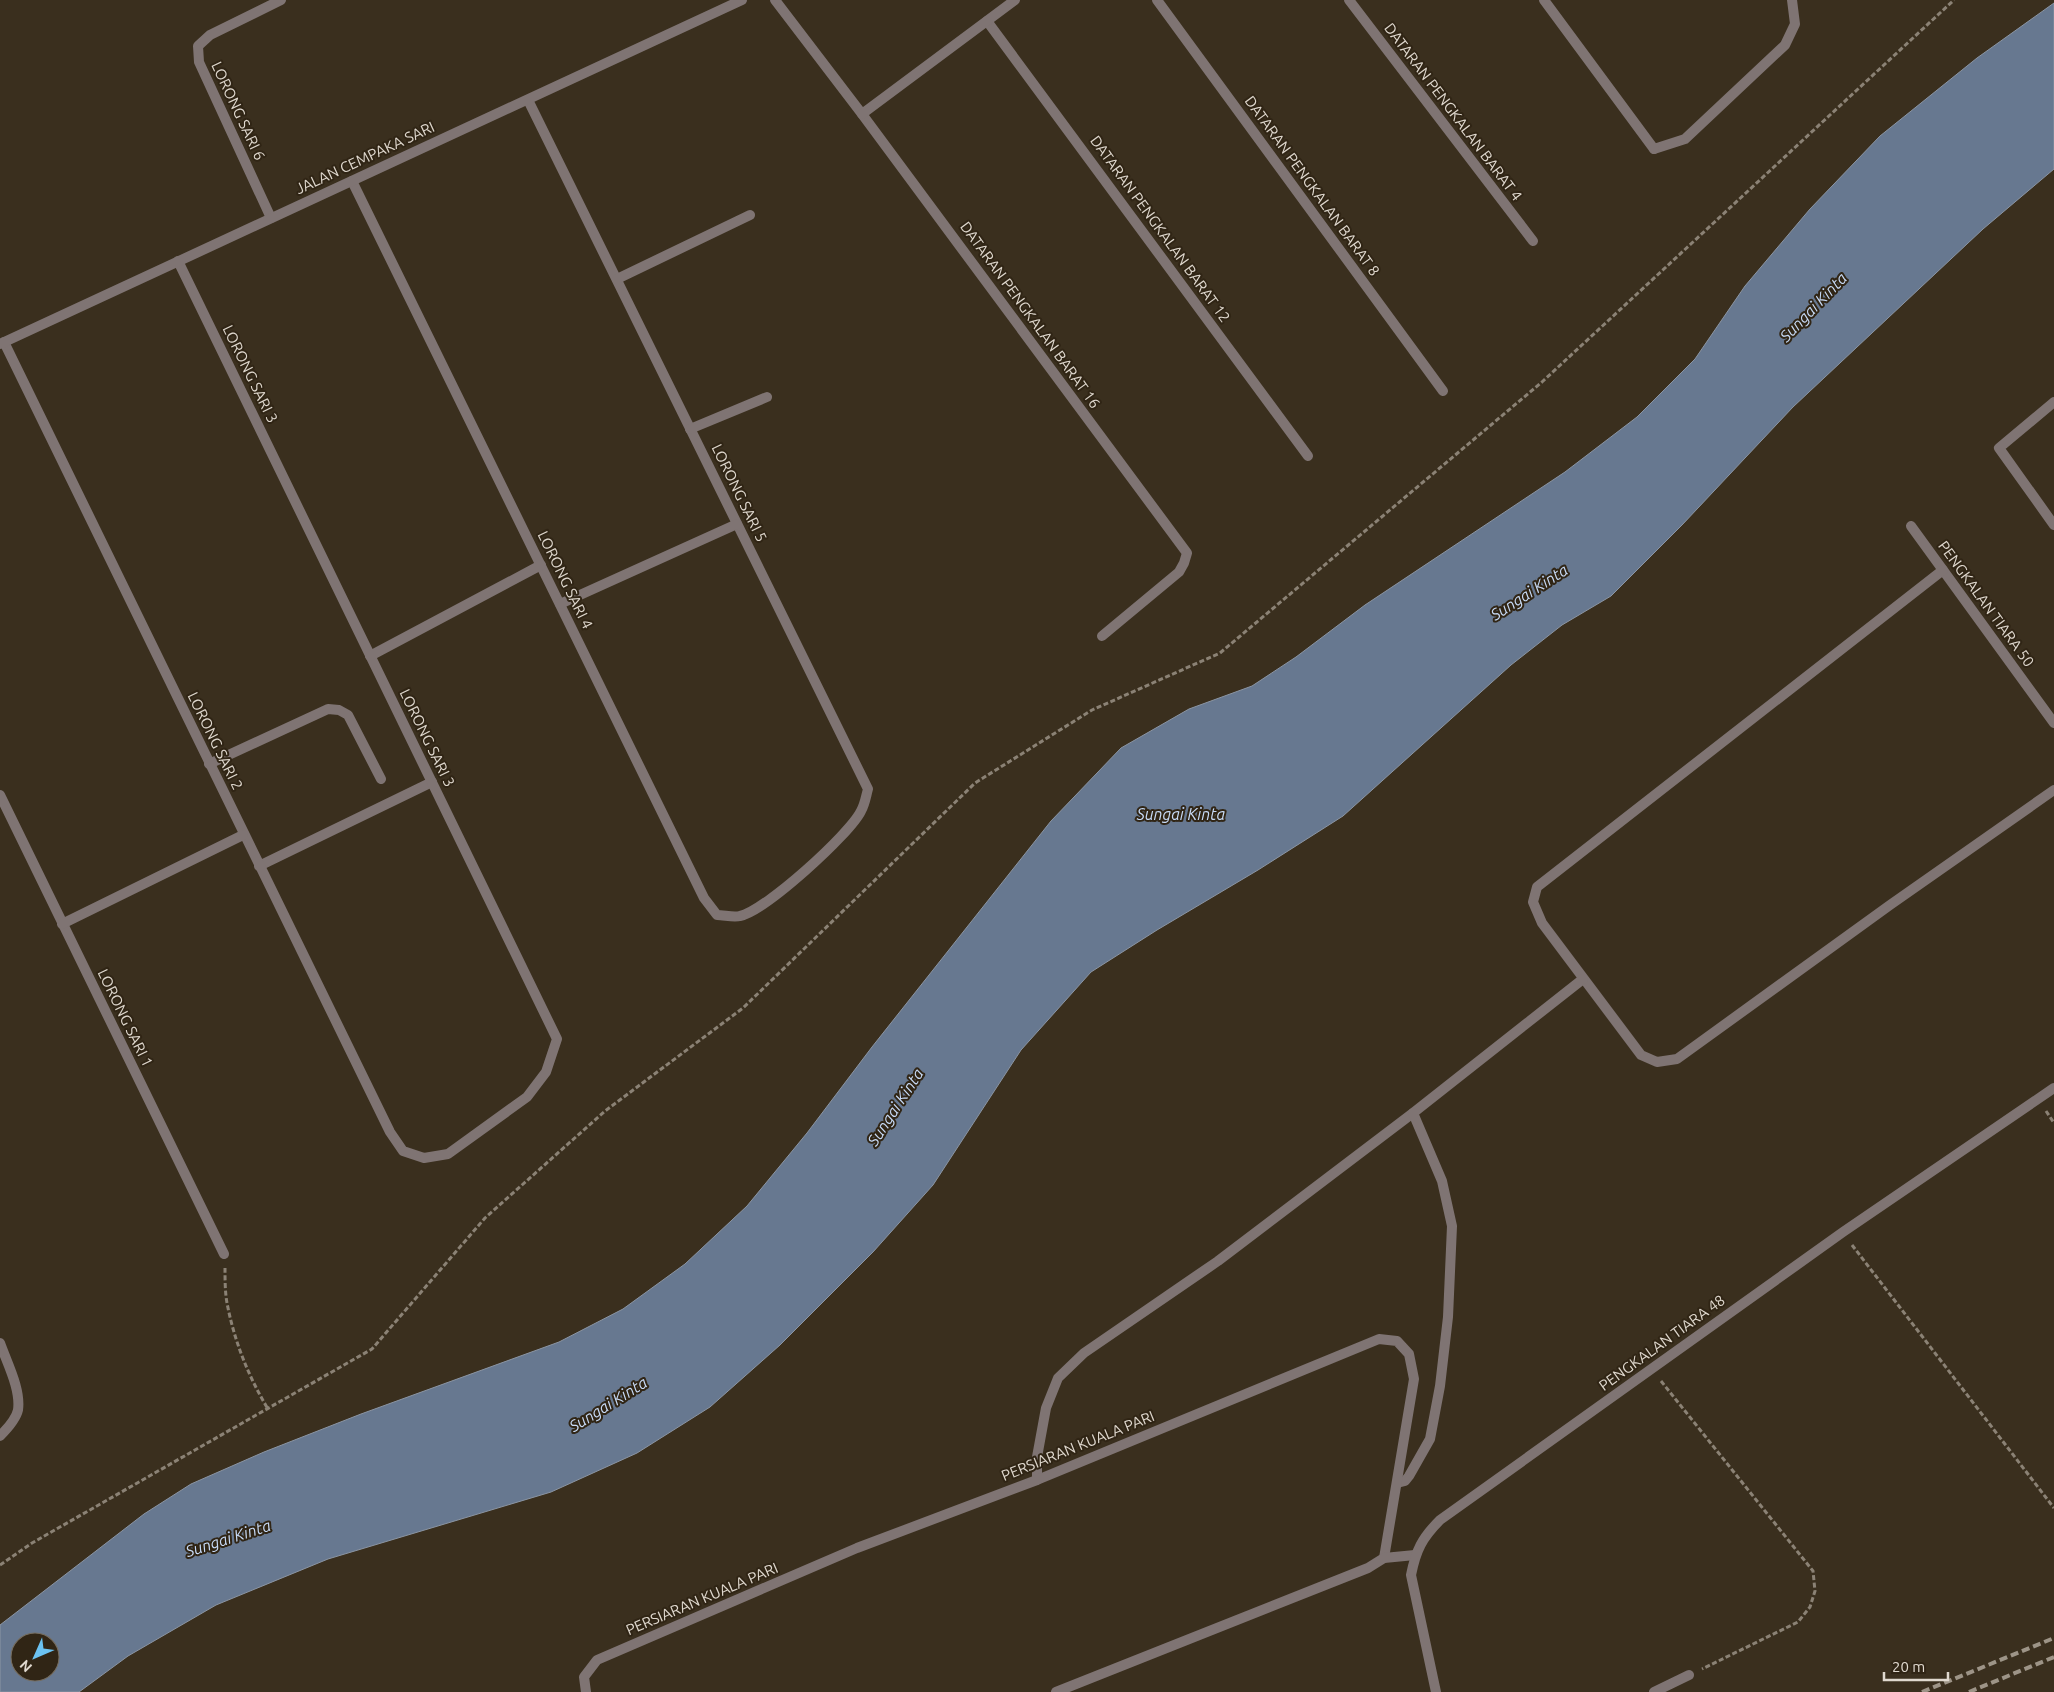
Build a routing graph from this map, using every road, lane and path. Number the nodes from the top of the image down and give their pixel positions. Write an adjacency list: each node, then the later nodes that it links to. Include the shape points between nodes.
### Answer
1 (281, 0): 15 (street, LORONG SARI 6, via 210,35 198,46 198,62)
2 (742, 0): 11 (street, JALAN CEMPAKA SARI)
3 (775, 0): 12 (street, DATARAN PENGKALAN BARAT 16)
4 (1015, 0): 10 (street)
5 (1157, 0): 20 (street, DATARAN PENGKALAN BARAT 8)
6 (1349, 0): 16 (street, DATARAN PENGKALAN BARAT 4)
7 (1544, 0): 8 (street, via 1654,149 1685,139 1784,45 1795,24)
8 (1792, 0)
9 (1954, 0): 52 (path, via 1542,382 1220,653 1092,710 975,783 743,1008 605,1111 484,1218 372,1349)
10 (987, 21): 12 (street); 24 (street, DATARAN PENGKALAN BARAT 12)
11 (528, 100): 13 (street, JALAN CEMPAKA SARI); 18 (street, LORONG SARI 5)
12 (862, 114): 31 (street, DATARAN PENGKALAN BARAT 16, via 1186,553 1179,572)
13 (352, 181): 15 (street, JALAN CEMPAKA SARI); 28 (street, LORONG SARI 4)
14 (750, 215): 18 (street)
15 (271, 218): 17 (street, JALAN CEMPAKA SARI)
16 (1533, 242)
17 (178, 261): 19 (street, JALAN CEMPAKA SARI); 32 (street, LORONG SARI 3)
18 (617, 280): 23 (street, LORONG SARI 5)
19 (2, 343): 34 (street, LORONG SARI 2)
20 (1443, 391)
21 (767, 397): 23 (street)
22 (2054, 402): 26 (street, via 1999,448)
23 (690, 429): 25 (street, LORONG SARI 5)
24 (1308, 456)
25 (737, 524): 30 (street); 41 (street, LORONG SARI 5, via 868,789 861,812 835,844)
26 (2054, 525)
27 (1911, 526): 29 (street, PENGKALAN TIARA 50)
28 (541, 565): 30 (street, LORONG SARI 4); 32 (street)
29 (1943, 570): 33 (street, PENGKALAN TIARA 50); 43 (street, via 1537,887 1533,902 1542,923)
30 (560, 604): 41 (street, LORONG SARI 4, via 704,898 718,915 740,917)
31 (1102, 636)
32 (370, 656): 36 (street, LORONG SARI 3)
33 (2054, 723)
34 (209, 764): 35 (street, via 328,710 339,710 348,716); 39 (street, LORONG SARI 2)
35 (381, 779)
36 (432, 782): 40 (street); 46 (street, LORONG SARI 3, via 557,1039 546,1072 519,1103 448,1154 424,1158)
37 (2054, 790): 43 (street, via 1677,1059 1657,1062 1642,1055)
38 (0, 795): 42 (street, LORONG SARI 1)
39 (244, 835): 40 (street, LORONG SARI 2); 42 (street)
40 (259, 866): 46 (street, LORONG SARI 2, via 390,1132)
41 (792, 883)
42 (62, 924): 48 (street, LORONG SARI 1)
43 (1583, 979): 45 (street)
44 (2054, 1088): 47 (street, PENGKALAN TIARA 48)
45 (1413, 1113): 54 (street, via 1218,1261 1084,1352 1058,1378 1046,1408 1037,1457); 55 (street, via 1442,1181 1452,1226 1448,1317 1430,1439 1409,1476)
46 (403, 1151)
47 (1843, 1232): 50 (street, PENGKALAN TIARA 48); 56 (path)
48 (224, 1254): 52 (path, via 226,1302 238,1345 252,1383)
49 (0, 1343): 51 (street)
50 (1651, 1368): 57 (street, PENGKALAN TIARA 48, via 1440,1520 1427,1533); 60 (path, via 1813,1572 1816,1590 1810,1607 1798,1622)
51 (4, 1370): 53 (street, via 17,1393 18,1412)
52 (268, 1408): 59 (path, via 32,1543)
53 (0, 1436)
54 (1037, 1480): 55 (street, PERSIARAN KUALA PARI, via 1379,1339 1397,1341 1409,1354 1414,1379); 61 (street, PERSIARAN KUALA PARI, via 858,1548 597,1660 584,1677)
55 (1397, 1483): 58 (street, PERSIARAN KUALA PARI)
56 (2054, 1508)
57 (1415, 1555): 58 (street); 63 (street, PENGKALAN TIARA 48, via 1412,1587)
58 (1384, 1558): 62 (street, via 1368,1568)
59 (0, 1565)
60 (1689, 1676): 64 (street)
61 (586, 1692)
62 (1056, 1692)
63 (1436, 1692)
64 (1654, 1692)

